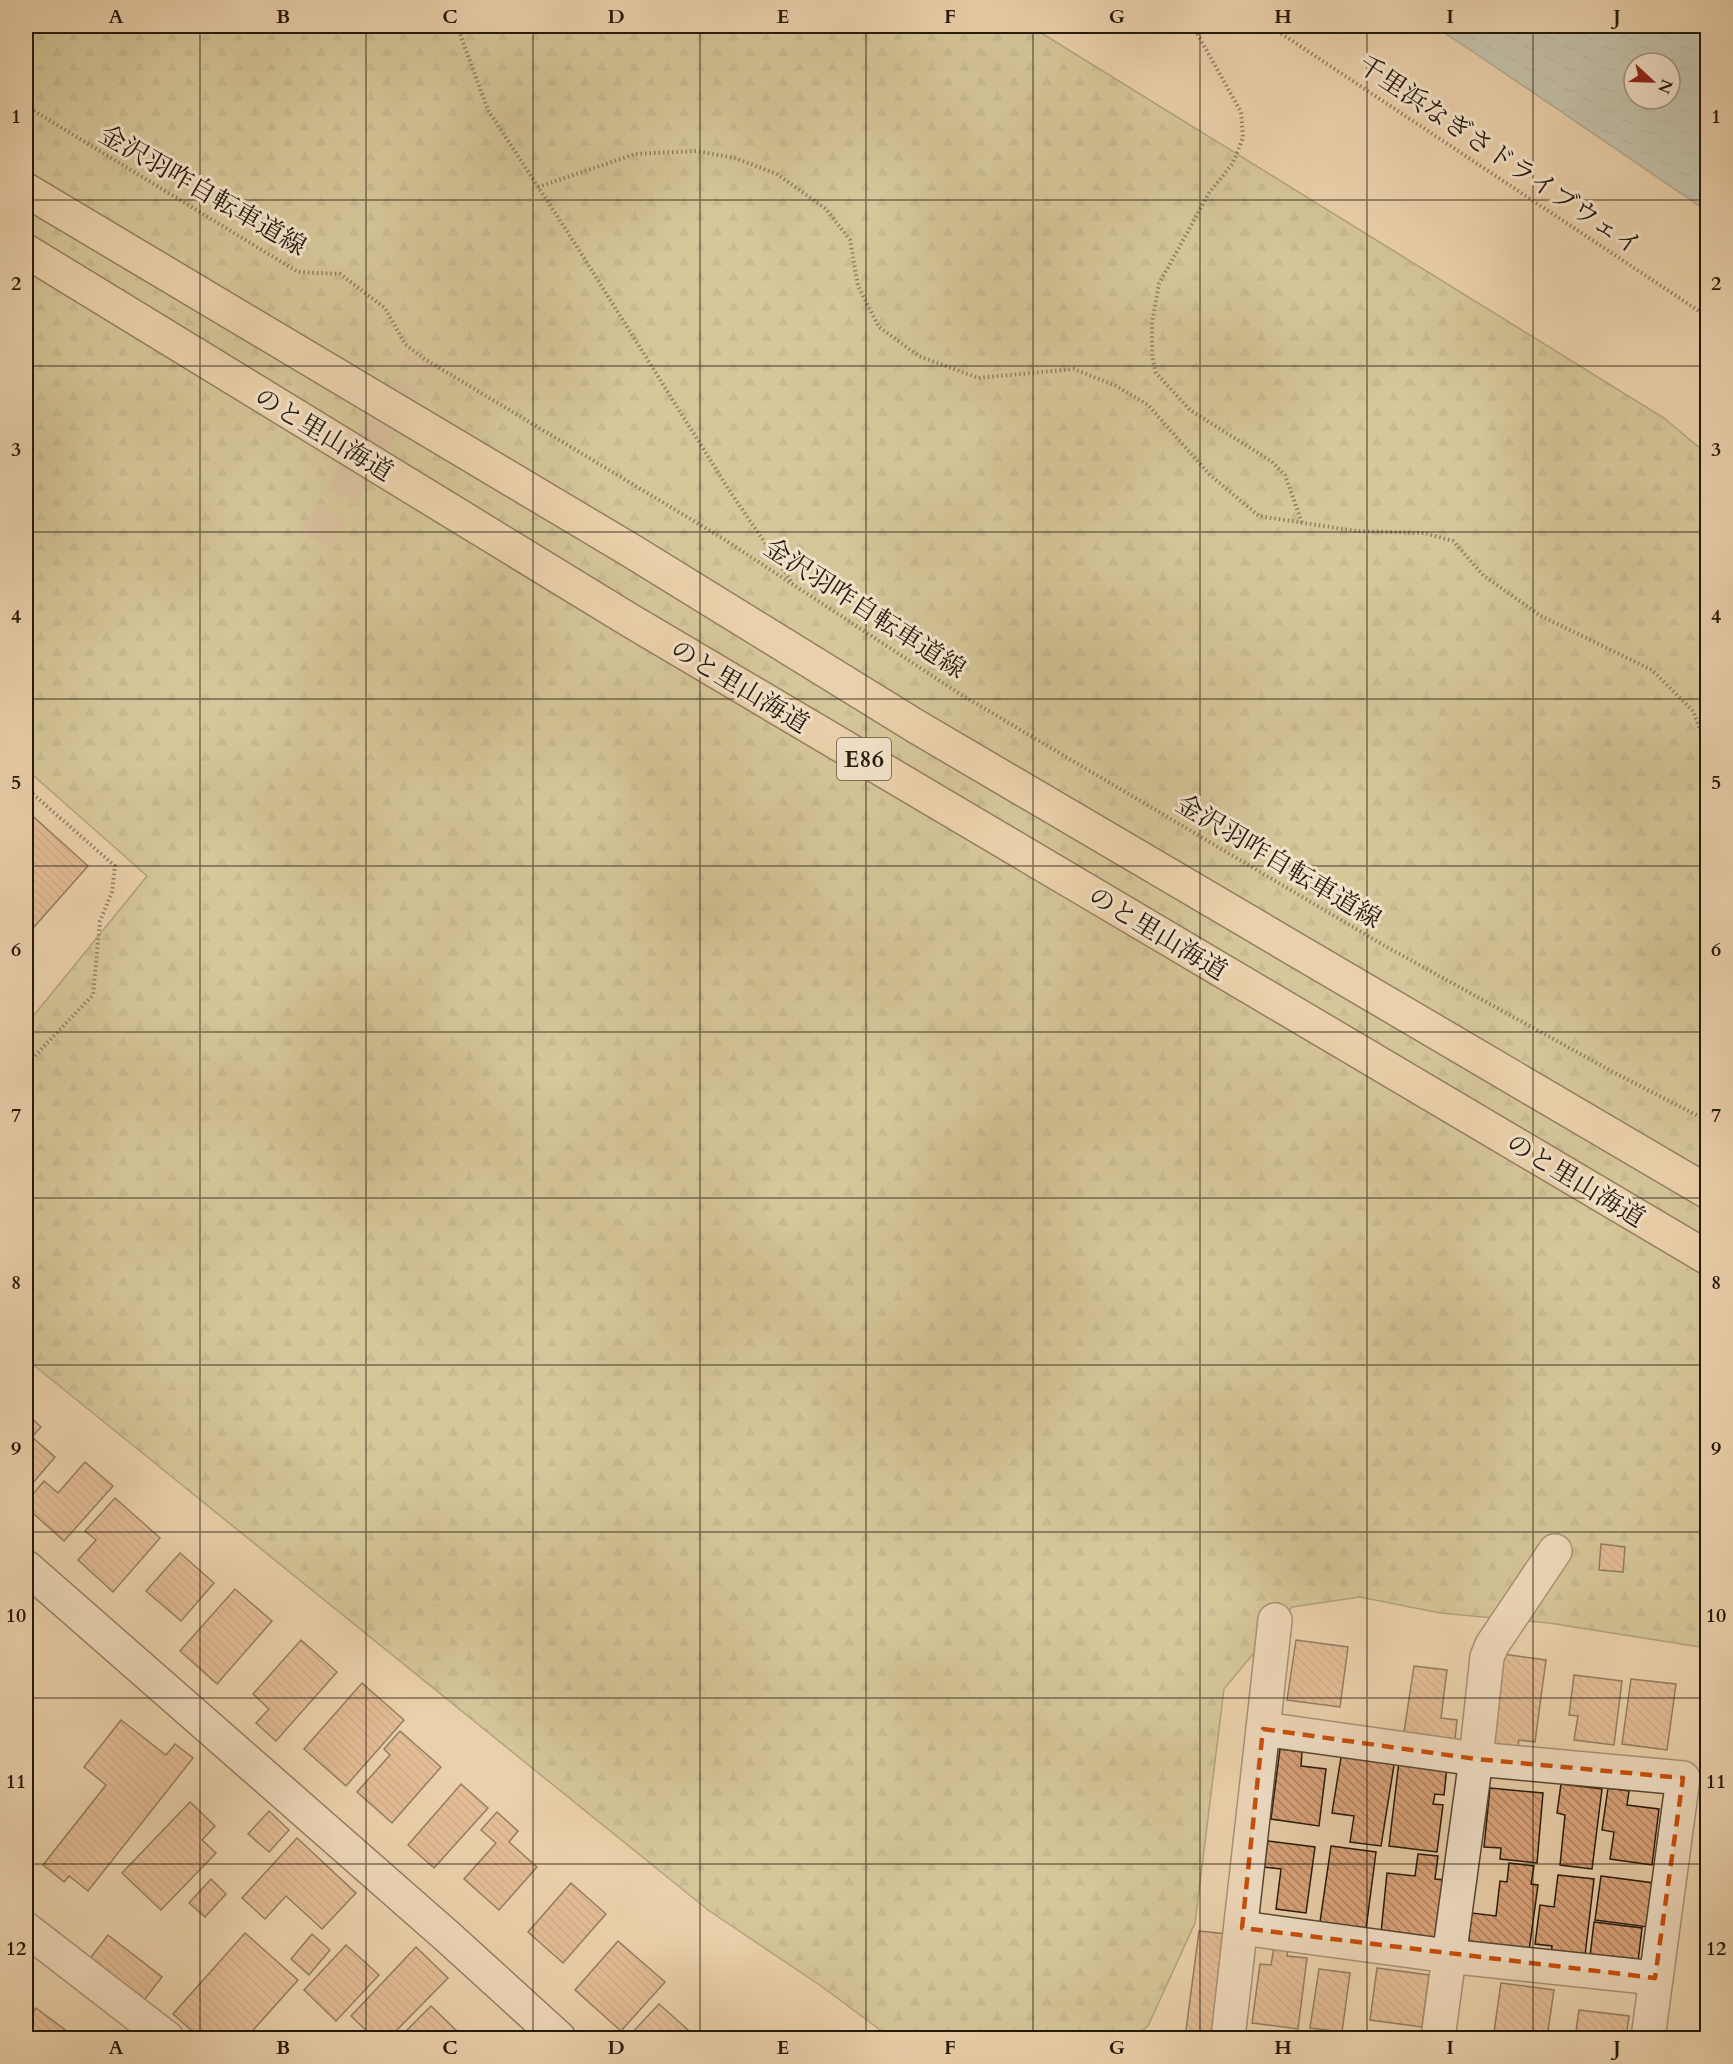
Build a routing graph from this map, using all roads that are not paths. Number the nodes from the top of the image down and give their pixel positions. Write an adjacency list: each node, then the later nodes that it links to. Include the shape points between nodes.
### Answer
1 (26, 190): 3 (highway, E86, via 917,727)
2 (26, 251): 4 (highway, のと里山海道 / E86, via 631,621)
3 (1707, 1192)
4 (1707, 1258)
5 (1555, 1551): 9 (street, via 1487,1657)
6 (26, 1567): 15 (street)
7 (1275, 1620): 8 (street)
8 (1263, 1728): 9 (street); 10 (street)
9 (1476, 1758): 12 (street); 13 (street, via 1683,1778)
10 (1242, 1928): 12 (street); 16 (street)
11 (26, 1929): 14 (street)
12 (1448, 1956): 13 (street); 17 (street)
13 (1655, 1978): 18 (street)
14 (167, 2038)
15 (559, 2038)
16 (1228, 2038)
17 (1438, 2038)
18 (1648, 2038)

